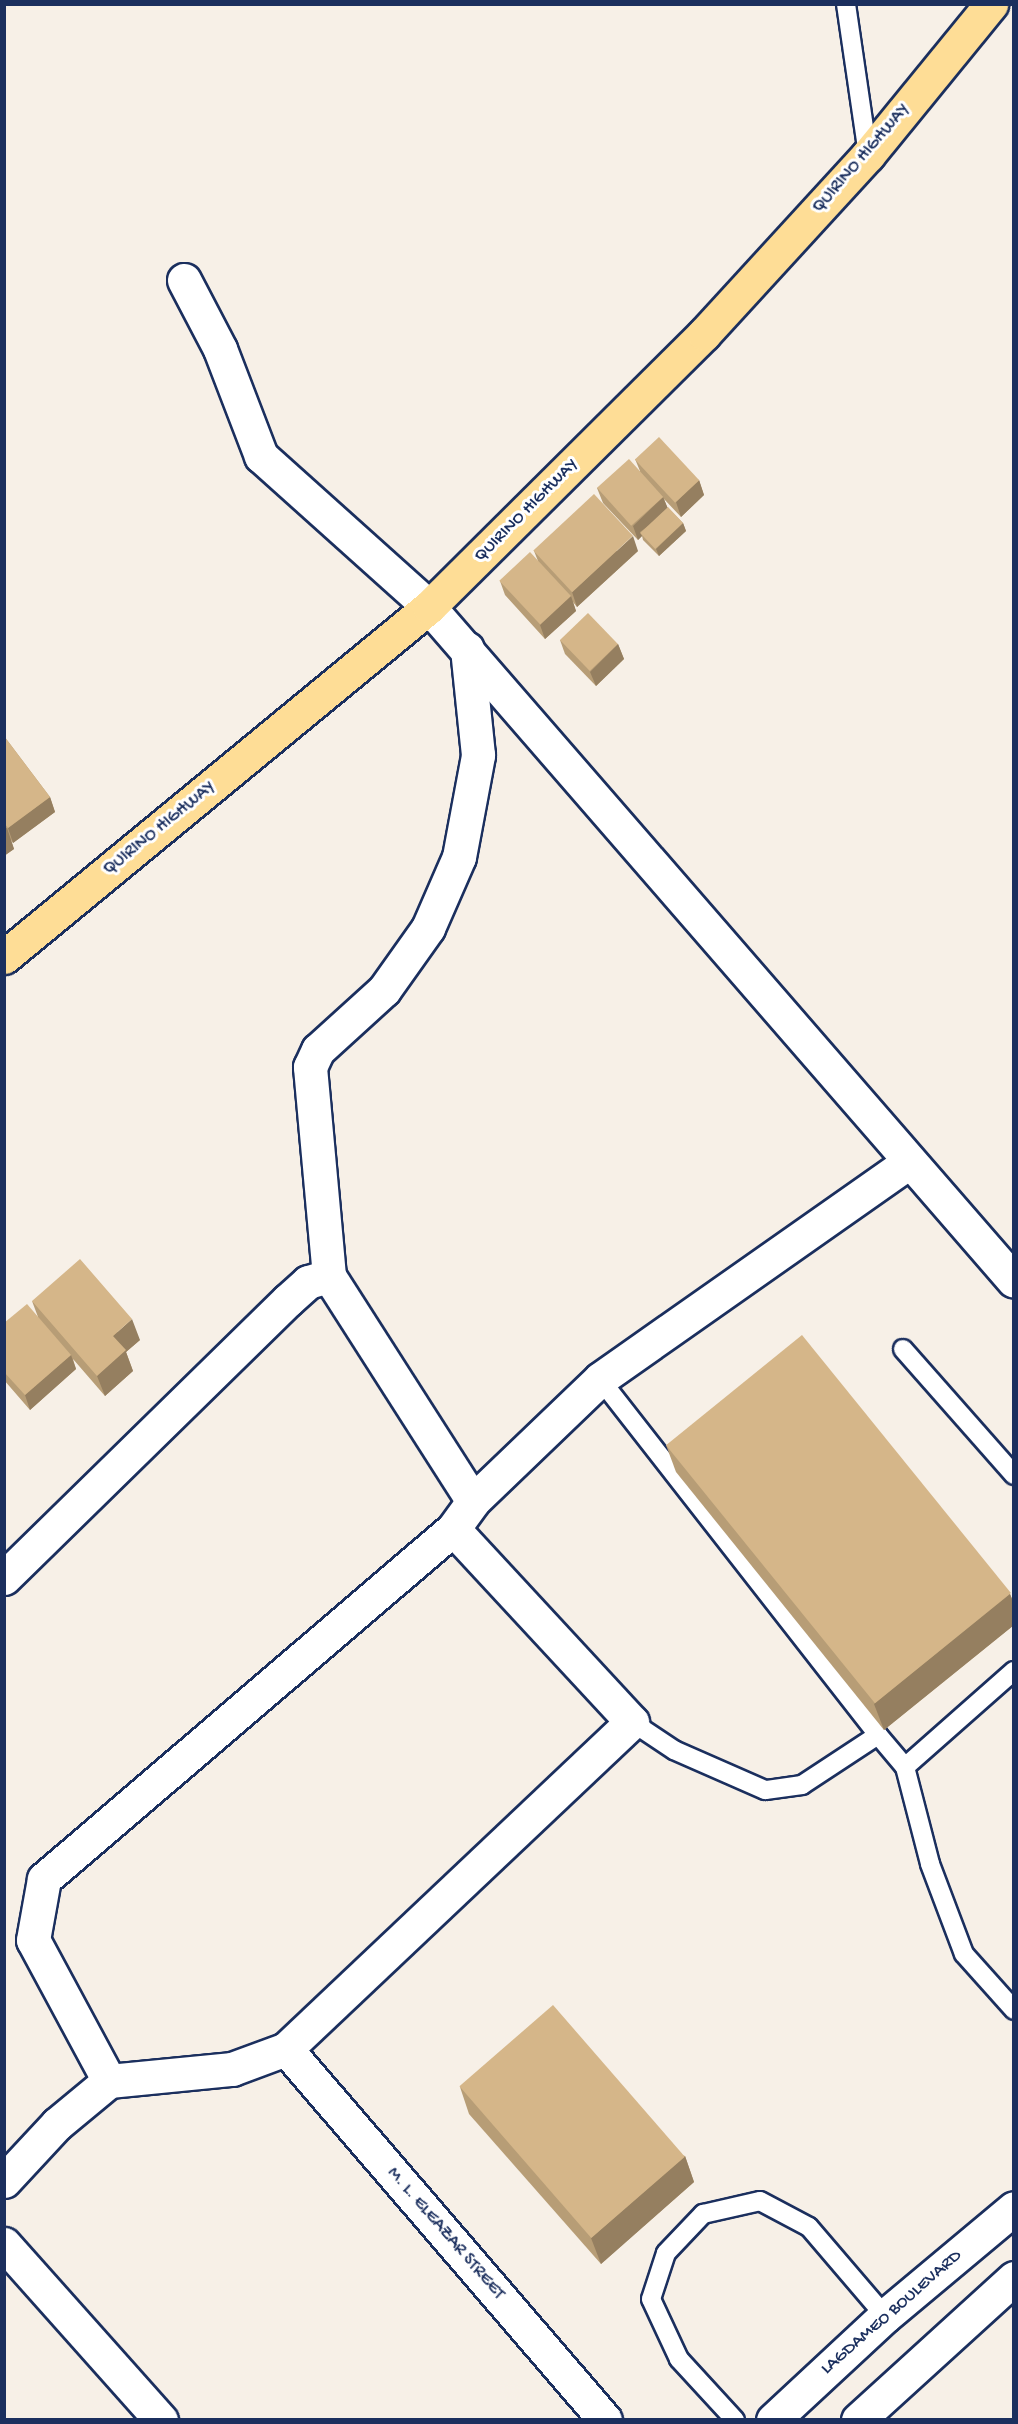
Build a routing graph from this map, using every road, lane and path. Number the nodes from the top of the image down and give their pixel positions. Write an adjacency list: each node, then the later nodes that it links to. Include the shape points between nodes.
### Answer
1 (846, 4): 3 (lane)
2 (991, 4): 3 (highway, QUIRINO HIGHWAY)
3 (868, 155): 5 (highway, QUIRINO HIGHWAY, via 704,334)
4 (184, 280): 5 (street, via 220,350 261,456)
5 (429, 608): 6 (street); 7 (highway, QUIRINO HIGHWAY)
6 (467, 649): 8 (street); 9 (street, via 478,755 459,857 428,928 409,955 384,990 318,1050 310,1067)
7 (4, 957)
8 (909, 1162): 10 (street); 12 (street)
9 (329, 1276): 14 (street); 16 (street, via 308,1282 288,1300)
10 (1014, 1281)
11 (903, 1349): 13 (lane)
12 (600, 1379): 14 (street); 19 (lane)
13 (1014, 1475)
14 (473, 1501): 15 (street)
15 (453, 1529): 18 (street); 23 (street, via 44,1879 33,1940)
16 (4, 1578)
17 (1014, 1671): 20 (lane)
18 (632, 1722): 19 (lane, via 674,1749 765,1790 802,1785); 22 (street)
19 (878, 1735): 20 (lane)
20 (905, 1767): 21 (lane, via 930,1864 964,1954)
21 (1014, 2010)
22 (286, 2049): 23 (street, via 232,2069); 30 (street, M. L. ELEAZAR STREET)
23 (110, 2081): 24 (street, via 57,2124)
24 (4, 2181)
25 (1014, 2208): 28 (street, LAGDAMEO BOULEVARD)
26 (4, 2244): 29 (street)
27 (1014, 2278): 33 (street)
28 (885, 2316): 31 (lane, via 809,2227 759,2201 702,2214 666,2253 651,2299 679,2359); 32 (street, LAGDAMEO BOULEVARD)
29 (161, 2420)
30 (605, 2420)
31 (735, 2420)
32 (773, 2420)
33 (858, 2420)

